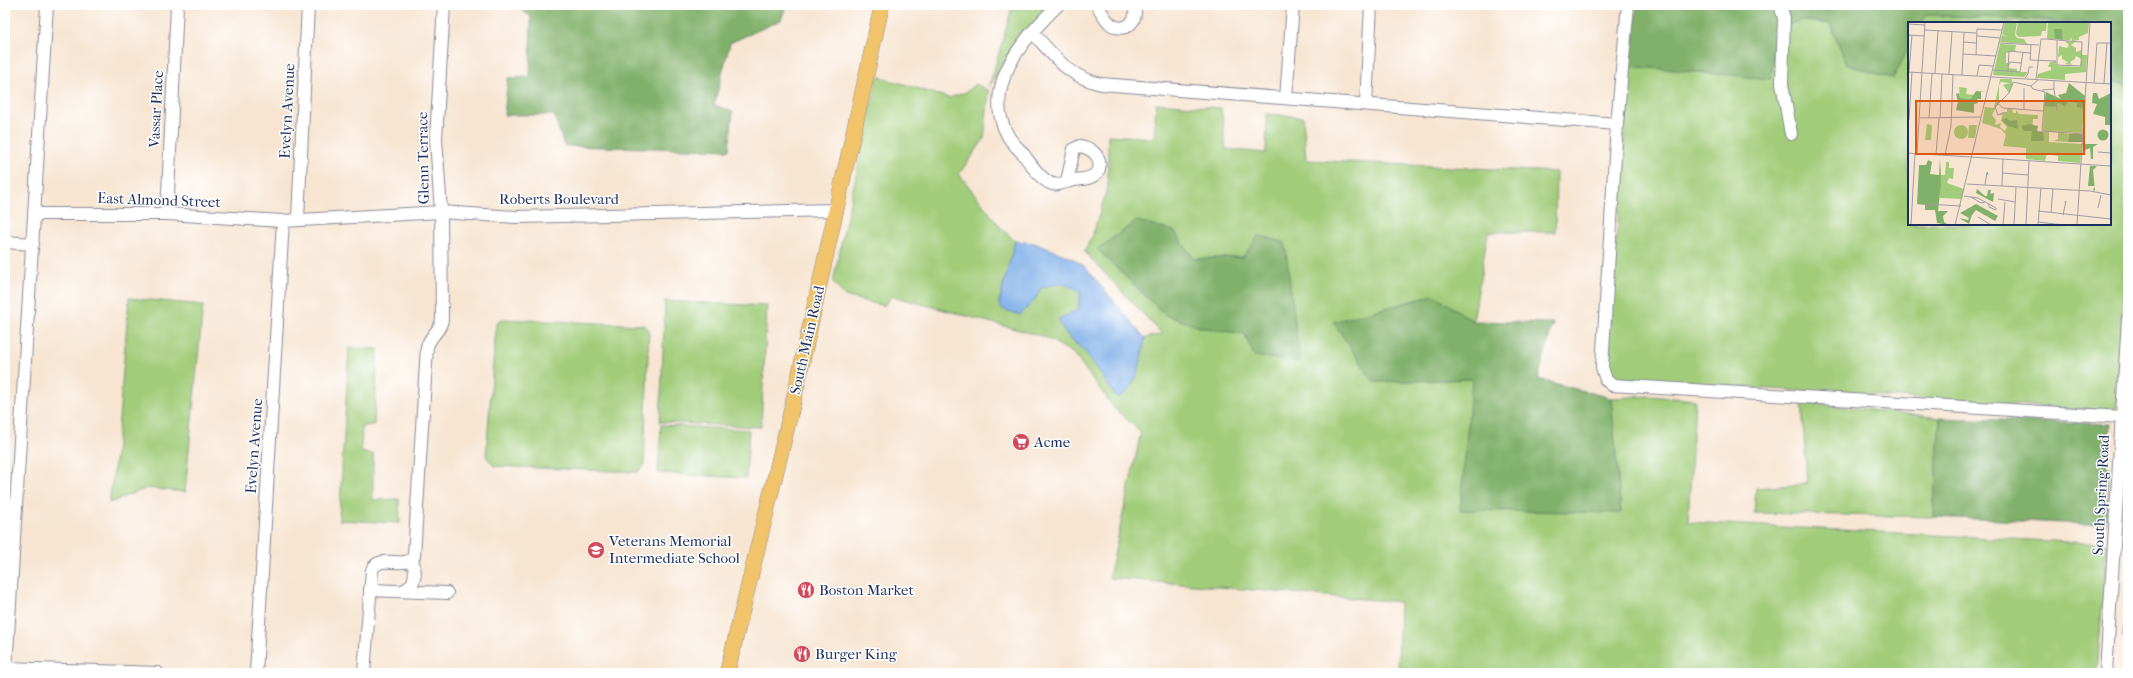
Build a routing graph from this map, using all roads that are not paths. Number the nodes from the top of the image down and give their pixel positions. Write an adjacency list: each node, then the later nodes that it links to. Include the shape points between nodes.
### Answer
1 (47, 5): 21 (street)
2 (177, 5): 22 (street, Vassar Place)
3 (308, 5): 23 (street, Evelyn Avenue)
4 (444, 5): 20 (street, Glenn Terrace, via 436,139)
5 (882, 5): 19 (main road, South Main Road)
6 (1058, 5): 13 (street)
7 (1097, 5): 8 (street, via 1111,24 1118,27 1133,22 1136,17)
8 (1134, 5)
9 (1293, 5): 14 (street)
10 (1371, 5): 15 (street)
11 (1628, 5): 16 (street)
12 (1780, 5): 17 (street, via 1784,18 1782,82)
13 (1032, 32): 14 (street, via 1071,72 1090,82); 18 (street, via 1014,55 1001,86 1001,114 1004,127 1009,138 1046,181 1058,185)
14 (1286, 98): 15 (street)
15 (1366, 104): 16 (street)
16 (1617, 124): 28 (street, via 1602,367 1606,380 1612,385)
17 (1791, 134)
18 (1067, 181)
19 (836, 210): 20 (street, Roberts Boulevard, via 516,217); 37 (main road, South Main Road, via 792,407)
20 (441, 212): 23 (street, Roberts Boulevard, via 356,219); 29 (street, Glenn Terrace, via 443,310 440,330 428,342 427,347 416,541)
21 (34, 214): 22 (street, East Almond Street); 26 (street)
22 (167, 214): 24 (street, East Almond Street)
23 (298, 219): 24 (street, Roberts Boulevard)
24 (283, 222): 35 (street, Evelyn Avenue)
25 (5, 242): 26 (street)
26 (33, 244): 33 (street)
27 (2128, 319): 28 (street, South Spring Road)
28 (2122, 417): 38 (street, South Spring Road)
29 (412, 560): 30 (street, via 376,564 372,570); 31 (street, Glenn Terrace, via 413,582 409,588)
30 (370, 590): 31 (street); 36 (street)
31 (402, 591): 32 (street)
32 (446, 593)
33 (5, 668): 34 (street)
34 (158, 673)
35 (256, 673)
36 (364, 673)
37 (727, 673)
38 (2106, 673)

